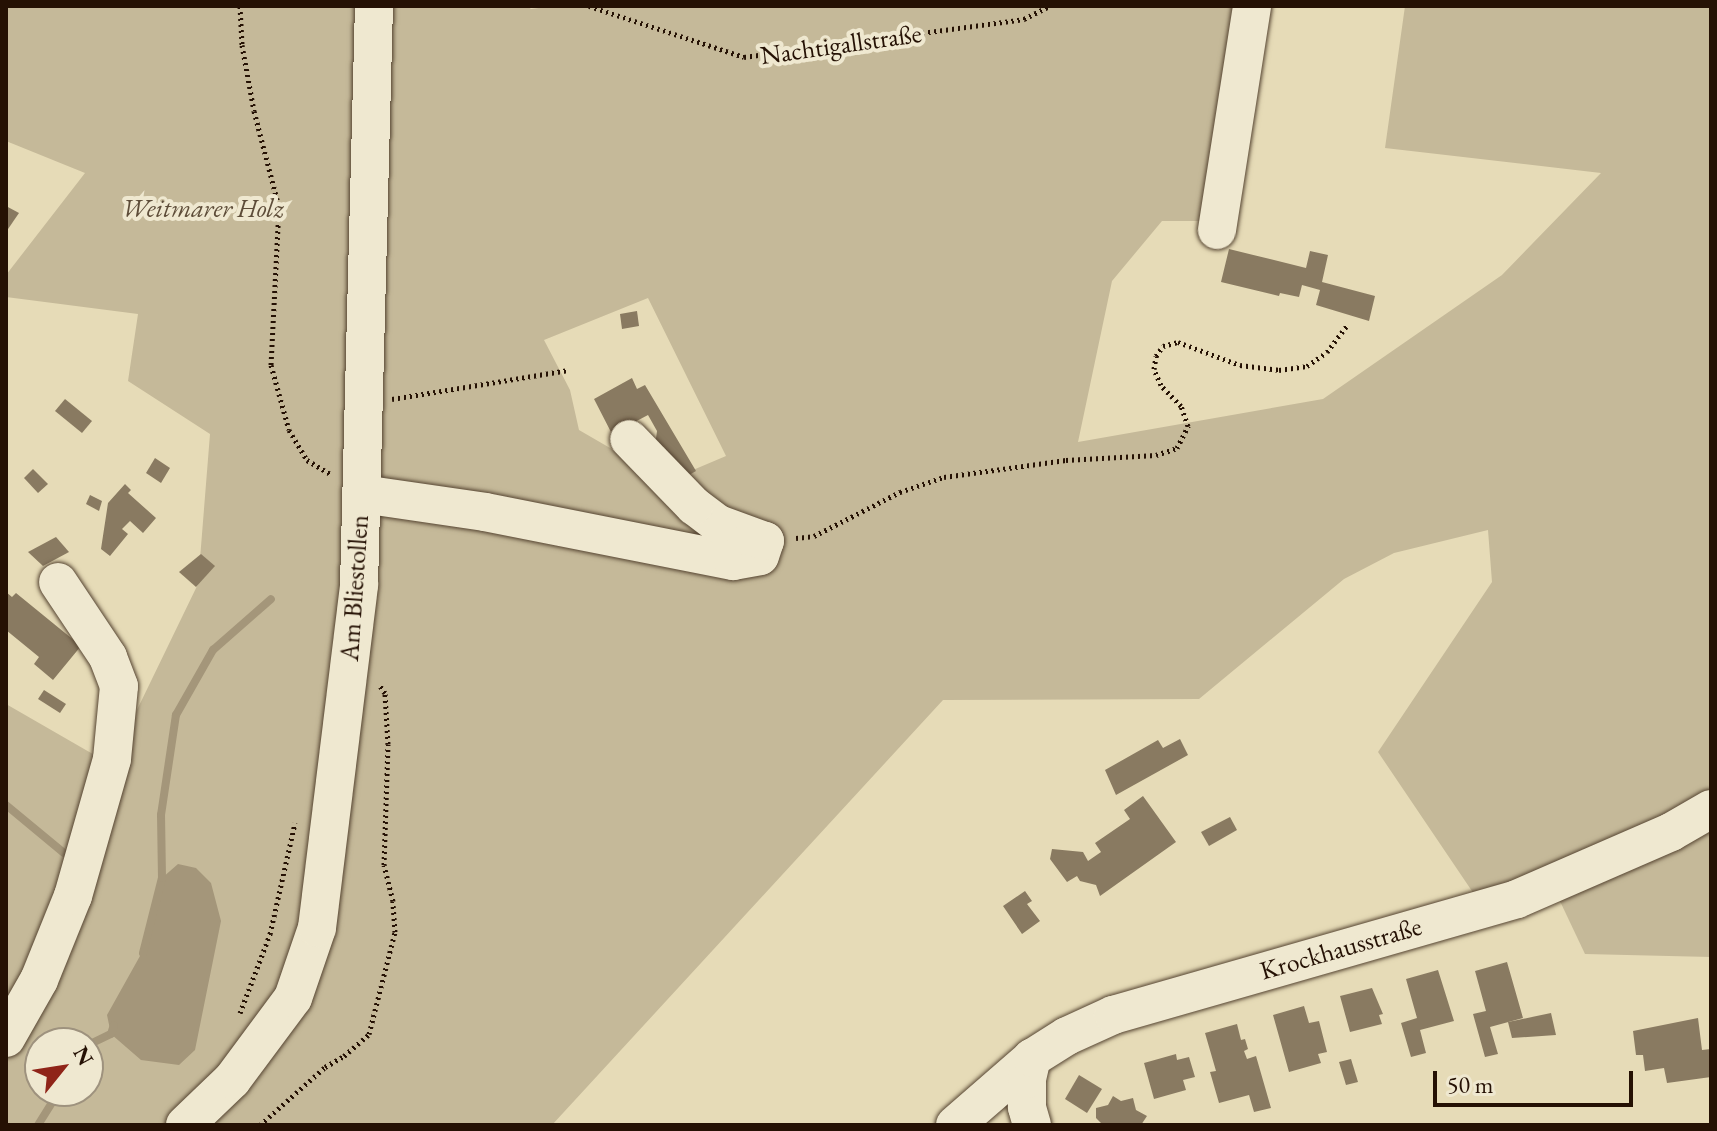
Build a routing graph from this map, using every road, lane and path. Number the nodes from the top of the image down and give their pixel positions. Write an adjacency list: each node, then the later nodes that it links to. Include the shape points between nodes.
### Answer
1 (240, 6): 12 (path, via 251,98 279,207 271,365 289,430 307,460)
2 (374, 6): 9 (street, Am Bliestollen)
3 (589, 6): 4 (path, Nachtigallstraße, via 744,57 1024,19)
4 (1049, 6)
5 (1252, 6): 6 (street)
6 (1217, 230)
7 (1348, 324): 13 (path, via 1327,352 1307,366 1279,370 1240,365 1178,342 1163,346 1154,369 1181,406 1188,426 1177,448 1156,455 1066,460 944,477 900,492 814,536)
8 (569, 370): 9 (path)
9 (364, 403): 12 (street, Am Bliestollen)
10 (629, 439): 13 (street, via 718,524)
11 (337, 464): 12 (path)
12 (349, 485): 13 (street, via 733,561 760,556); 15 (street, Am Bliestollen, via 359,585)
13 (765, 541)
14 (58, 582): 19 (street, via 108,657 119,686 112,759 73,896 39,980)
15 (350, 667): 21 (street, Am Bliestollen, via 317,928 293,998 232,1080); 22 (path, via 376,679 385,693 384,865 395,932 369,1034)
16 (1711, 809): 20 (street, Krockhausstraße, via 1671,832 1517,899 1113,1015)
17 (298, 810): 18 (path, via 270,934)
18 (239, 1016)
19 (6, 1038)
20 (1032, 1058): 23 (street, Krockhausstraße); 24 (street, via 1027,1079)
21 (185, 1125)
22 (260, 1125)
23 (955, 1125)
24 (1032, 1125)

